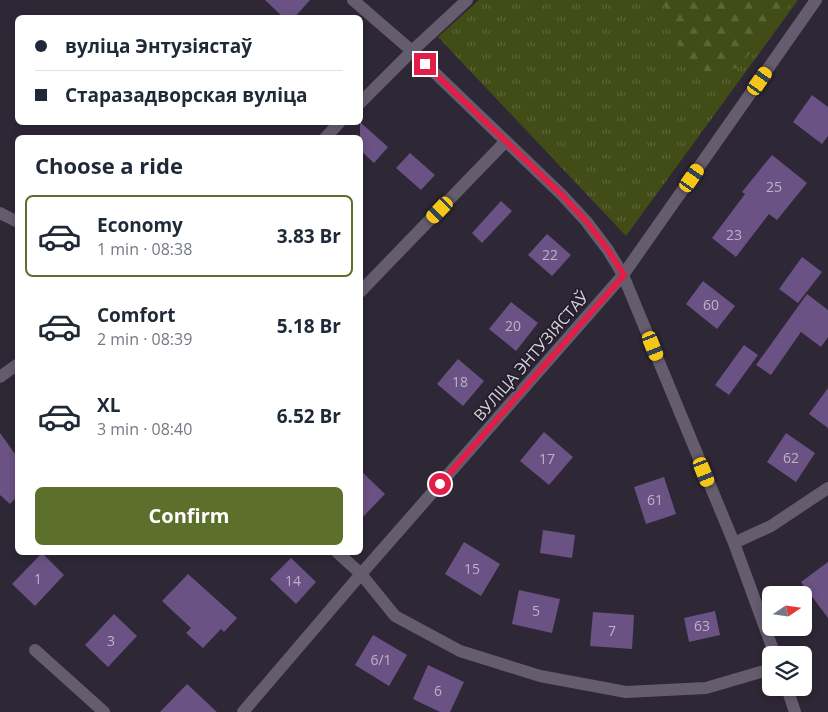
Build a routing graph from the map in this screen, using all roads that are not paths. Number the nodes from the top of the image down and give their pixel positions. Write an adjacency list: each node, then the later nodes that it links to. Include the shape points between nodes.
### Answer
1 (353, 0): 4 (street)
2 (467, 0): 4 (street)
3 (816, 0): 11 (street, ВУЛІЦА ЭНТУЗІЯСТАЎ)
4 (412, 51): 5 (street); 8 (street)
5 (363, 100)
6 (337, 125): 7 (street)
7 (328, 135)
8 (506, 141): 11 (street, via 586,221); 12 (street)
9 (0, 213): 10 (street)
10 (15, 220)
11 (624, 275): 16 (street); 18 (street, ВУЛІЦА ЭНТУЗІЯСТАЎ)
12 (363, 289)
13 (15, 366): 14 (street)
14 (0, 377)
15 (828, 488): 16 (street, via 772,526)
16 (734, 543): 19 (street)
17 (340, 555): 18 (street)
18 (361, 574): 21 (street, via 395,616 460,652 540,676 626,692 706,688); 24 (street, ВУЛІЦА ЭНТУЗІЯСТАЎ)
19 (772, 646)
20 (35, 650): 23 (street)
21 (762, 672)
22 (790, 696): 25 (street)
23 (104, 712)
24 (243, 712)
25 (796, 712)

